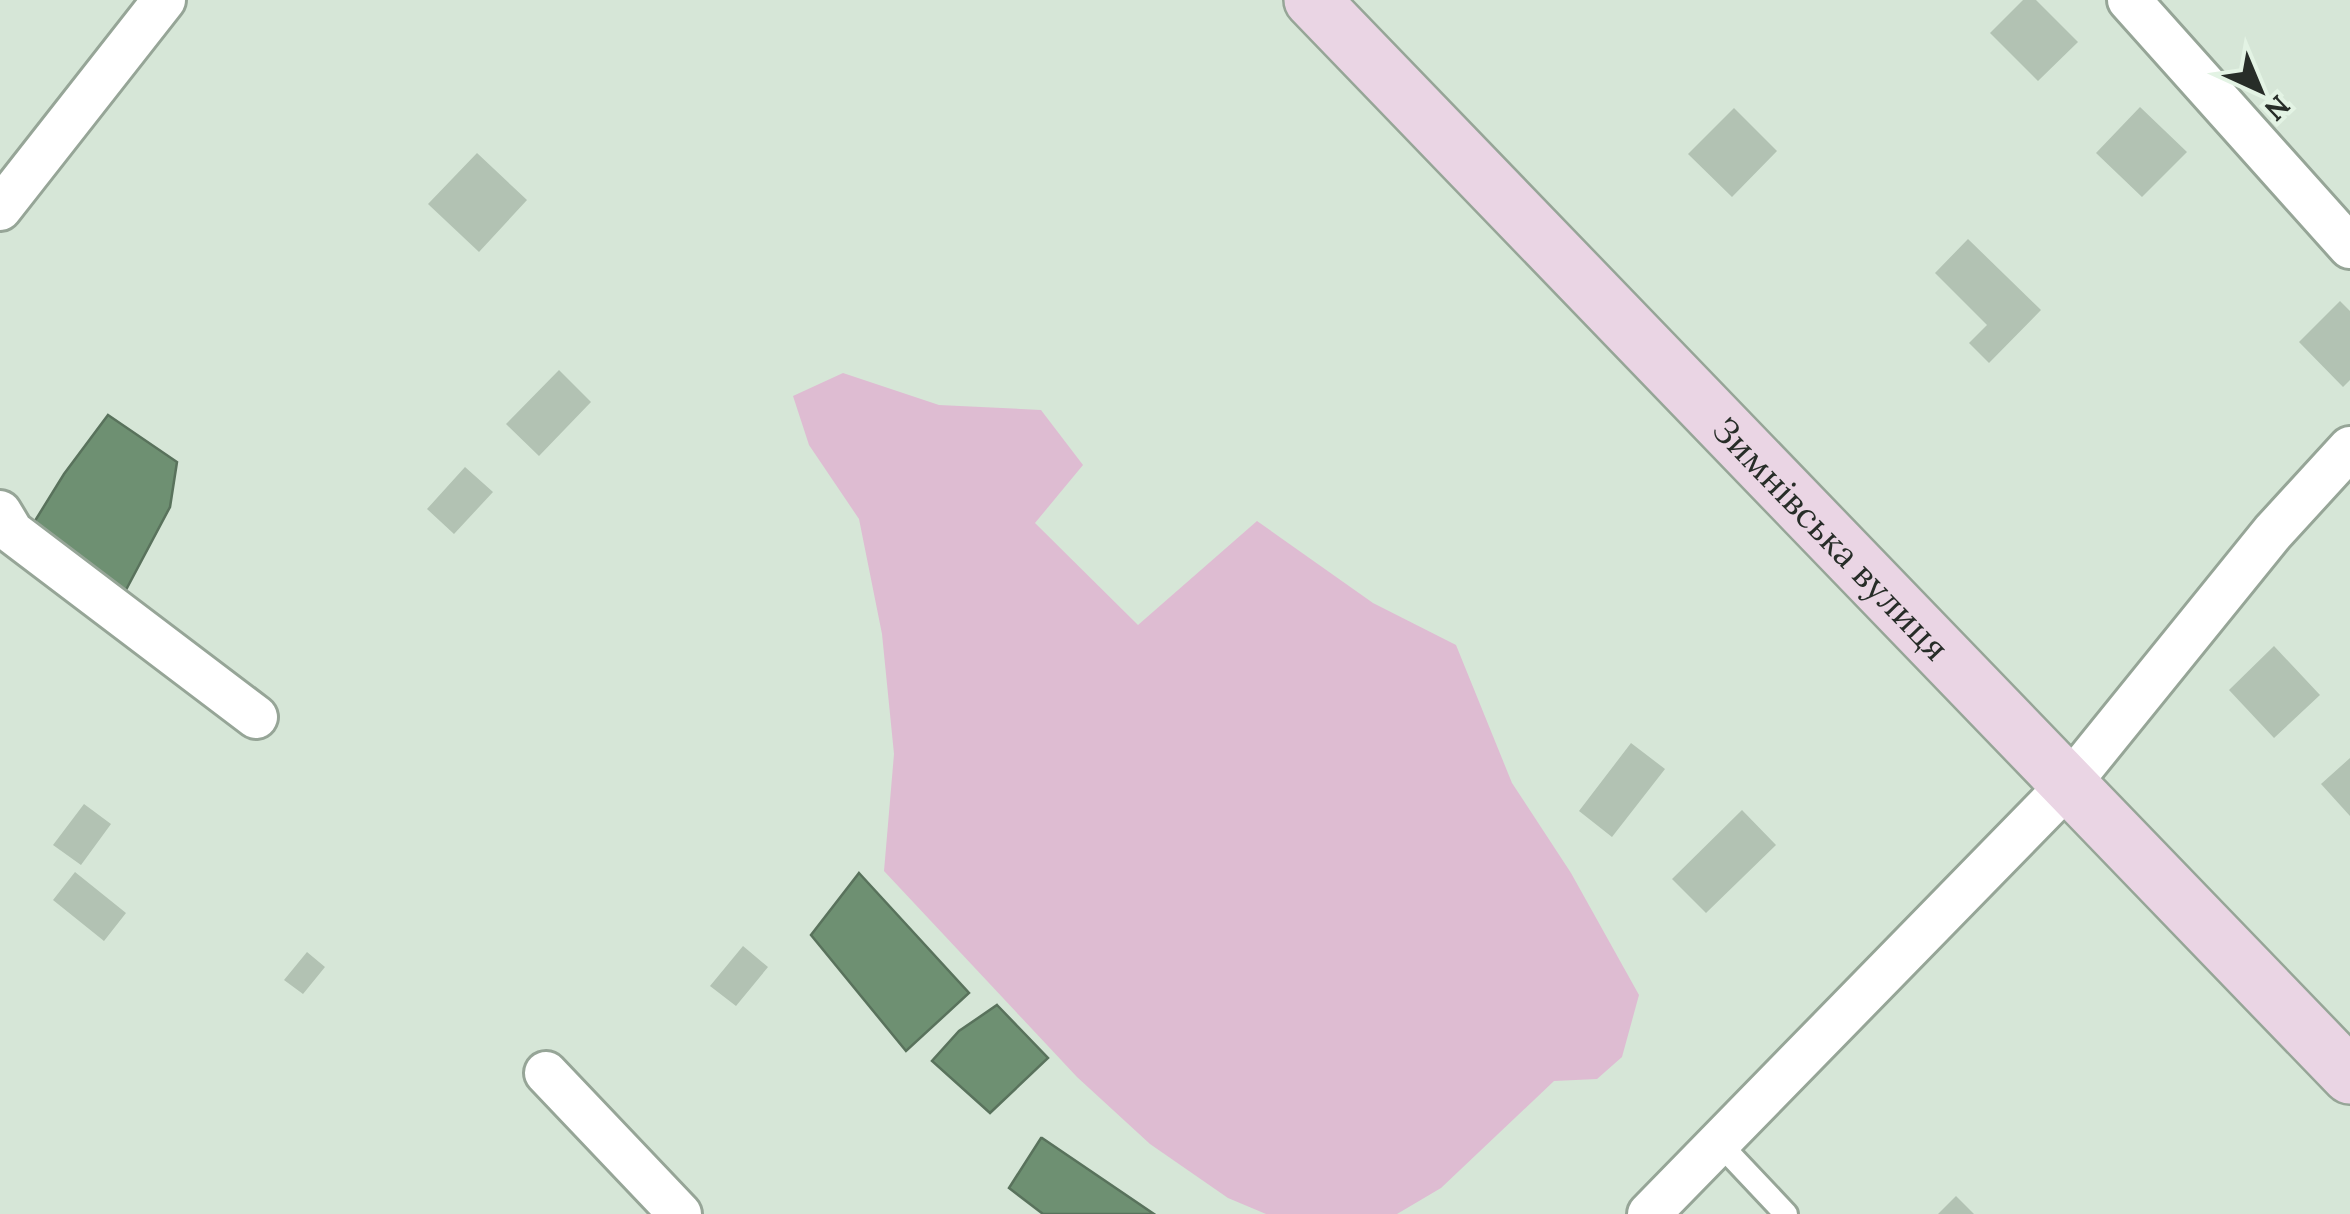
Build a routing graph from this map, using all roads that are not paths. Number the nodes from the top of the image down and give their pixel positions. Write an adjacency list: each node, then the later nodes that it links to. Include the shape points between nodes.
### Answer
1 (164, 0): 4 (street)
2 (1312, 0): 9 (main road, Зимнівська вулиця)
3 (2128, 0): 5 (street)
4 (0, 209)
5 (2350, 247)
6 (2350, 448): 9 (street, via 2273,532)
7 (0, 512): 8 (street, via 12,532)
8 (256, 717)
9 (2069, 784): 11 (main road, Зимнівська вулиця); 12 (street)
10 (546, 1073): 13 (street)
11 (2350, 1076)
12 (1719, 1142): 14 (street); 15 (lane)
13 (680, 1214)
14 (1650, 1214)
15 (1786, 1214)

